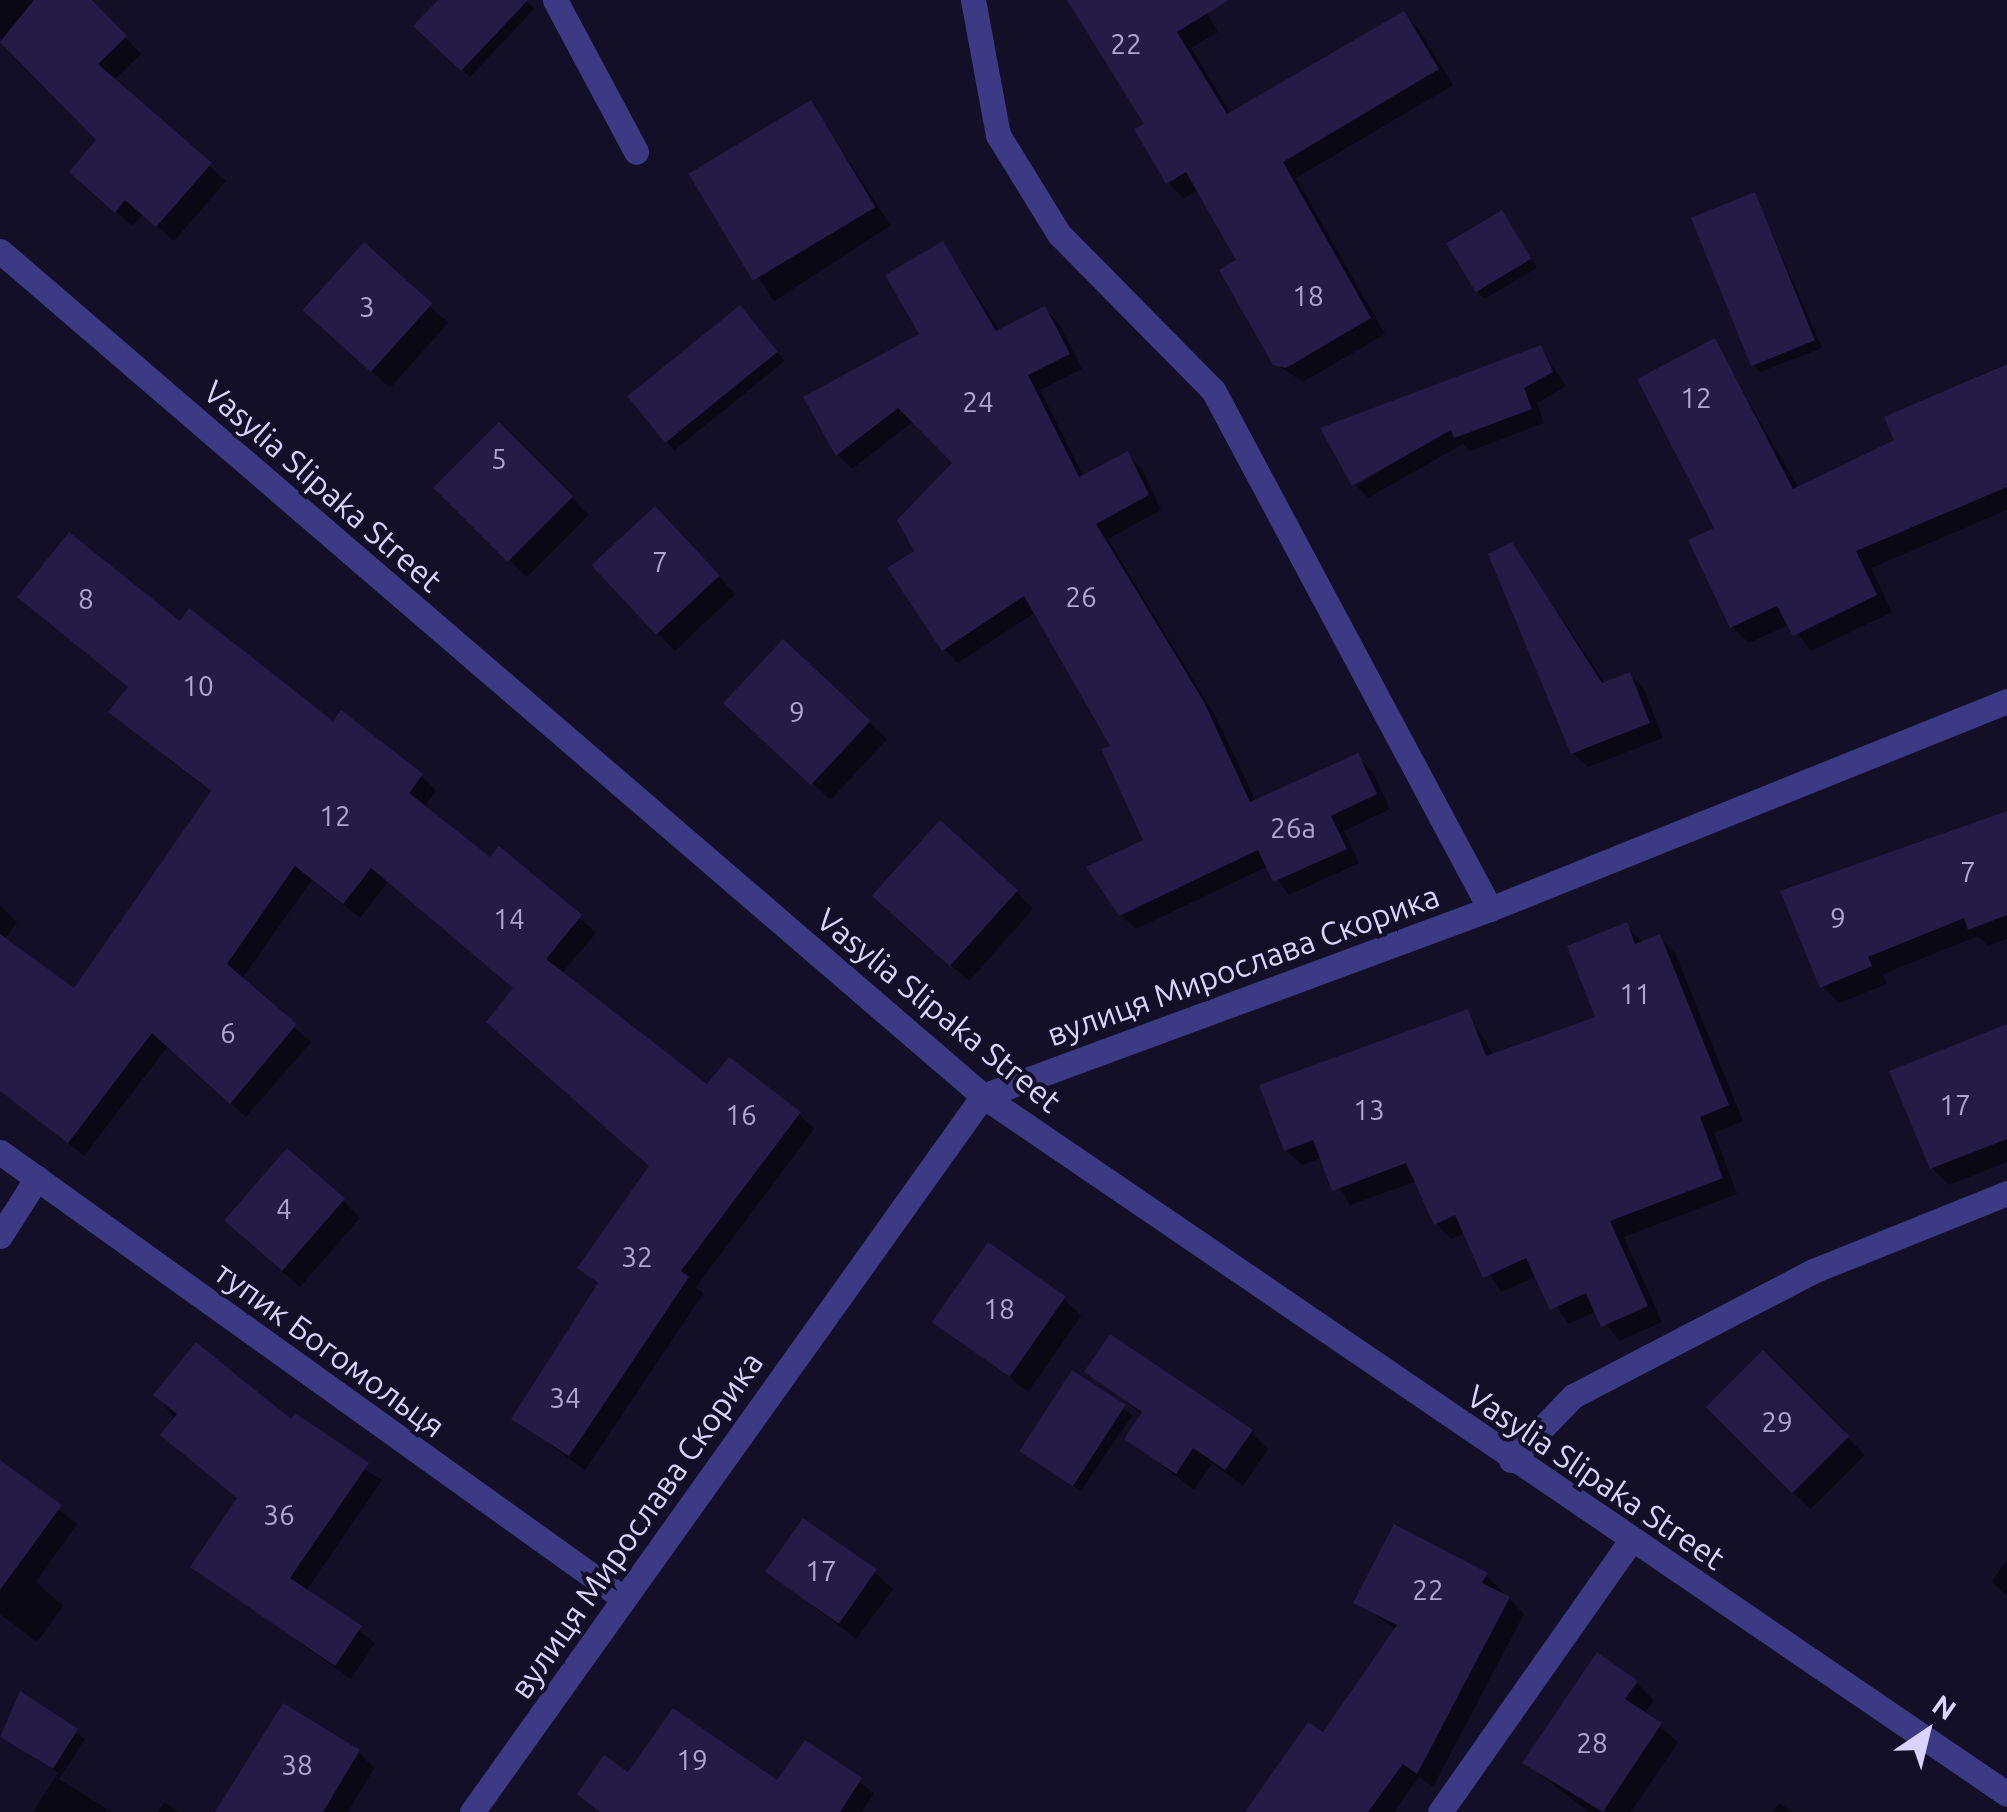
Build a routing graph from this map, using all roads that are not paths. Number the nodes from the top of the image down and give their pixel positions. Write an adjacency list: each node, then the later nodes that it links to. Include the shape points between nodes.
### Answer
1 (556, 0): 3 (street)
2 (974, 0): 6 (street, via 998,135 1059,234 1214,390)
3 (636, 152)
4 (0, 251): 7 (street, Vasylia Slipaka Street)
5 (2007, 701): 6 (street, вулиця Мирослава Скорика)
6 (1490, 909): 7 (street, вулиця Мирослава Скорика)
7 (983, 1096): 12 (street, Vasylia Slipaka Street); 14 (street, вулиця Мирослава Скорика)
8 (0, 1152): 9 (street, тупик Богомольця)
9 (37, 1178): 11 (street); 14 (street, тупик Богомольця)
10 (2007, 1193): 12 (street, via 1813,1271 1573,1396)
11 (0, 1236)
12 (1511, 1460): 13 (street, Vasylia Slipaka Street)
13 (1632, 1540): 15 (street, Vasylia Slipaka Street); 17 (street)
14 (623, 1598): 16 (street, вулиця Мирослава Скорика)
15 (2007, 1794)
16 (472, 1812)
17 (1440, 1812)

